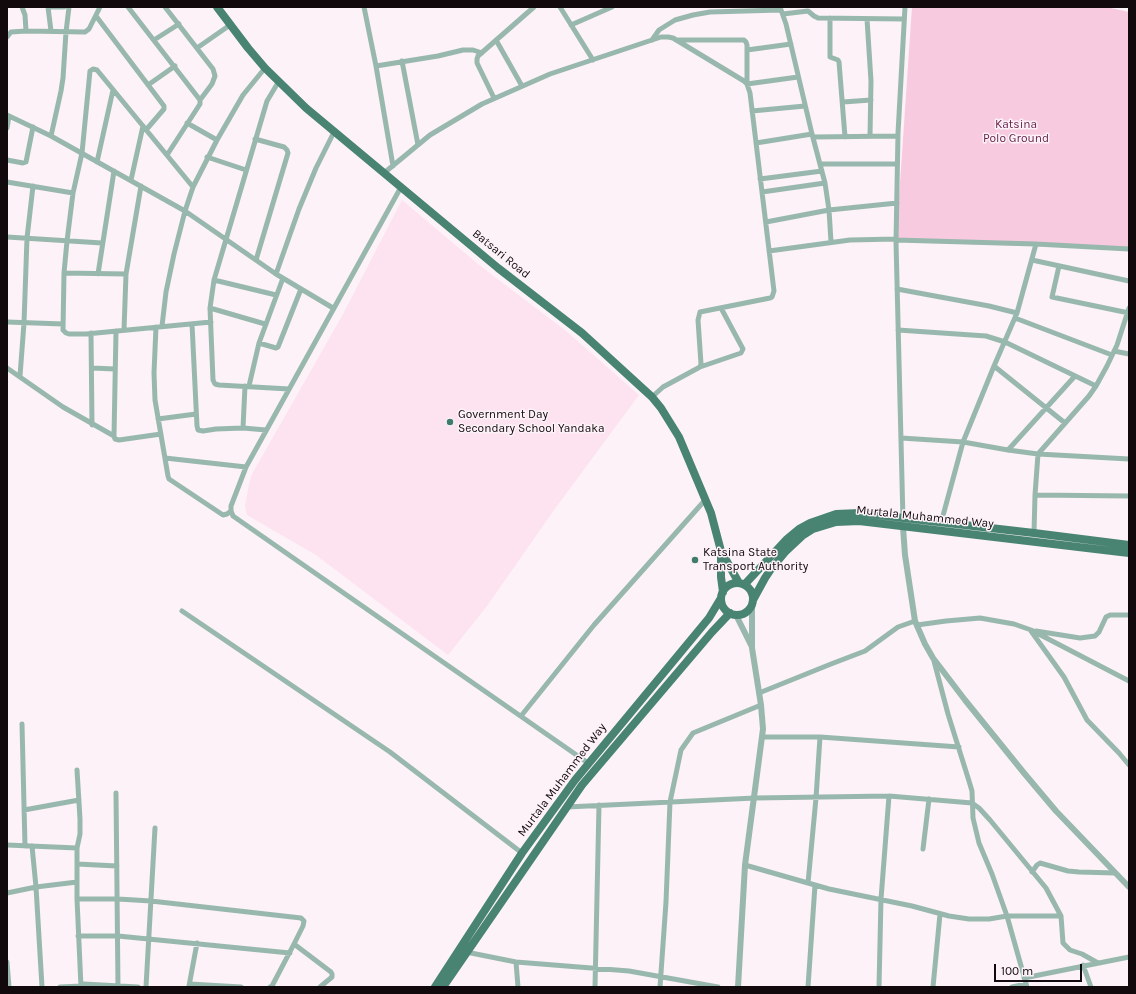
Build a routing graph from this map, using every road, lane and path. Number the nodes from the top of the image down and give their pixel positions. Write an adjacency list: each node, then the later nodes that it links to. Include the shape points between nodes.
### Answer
1 (22, 7): 22 (street)
2 (48, 7): 3 (street); 23 (street)
3 (64, 7)
4 (69, 7): 24 (street)
5 (100, 7): 15 (street)
6 (128, 7): 26 (street)
7 (165, 7): 19 (street)
8 (217, 7): 20 (main road, Batsari Road)
9 (364, 7): 37 (street)
10 (534, 7): 27 (street)
11 (560, 7): 21 (street)
12 (612, 7): 21 (street)
13 (905, 7): 18 (street)
14 (781, 11): 16 (street, via 808,11 818,18); 29 (street, via 710,12 692,15 675,20 659,30); 30 (street)
15 (96, 16): 24 (street, via 87,31); 42 (street)
16 (830, 18): 17 (street); 48 (street, via 830,57 838,60)
17 (867, 19): 18 (street); 47 (street)
18 (904, 20): 60 (street)
19 (178, 24): 26 (street); 31 (street)
20 (230, 25): 31 (street); 38 (main road, Batsari Road)
21 (571, 25): 34 (street)
22 (26, 31): 23 (street); 25 (street, via 11,32)
23 (51, 31): 24 (street)
24 (66, 32): 58 (street, via 62,85)
25 (7, 37)
26 (154, 40): 36 (street)
27 (496, 40): 33 (street); 43 (street)
28 (676, 40): 29 (street, via 668,37); 32 (street, via 744,40); 41 (street)
29 (651, 41): 34 (street)
30 (791, 44): 32 (street); 39 (street)
31 (197, 48): 46 (street, via 213,69 214,76 212,84)
32 (747, 50): 41 (street)
33 (482, 53): 35 (street, via 463,50); 45 (street, via 478,56 477,64)
34 (593, 60): 43 (street)
35 (402, 61): 37 (street); 65 (street)
36 (175, 66): 42 (street); 46 (street)
37 (376, 66): 73 (street)
38 (266, 68): 40 (main road, Batsari Road); 63 (street, via 243,95)
39 (798, 77): 41 (street); 49 (street)
40 (279, 81): 56 (main road, Batsari Road); 62 (street, via 267,101)
41 (747, 84): 50 (street)
42 (148, 85): 55 (street, via 164,107)
43 (522, 86): 45 (street)
44 (113, 90): 55 (street); 66 (street, via 97,70 93,68 90,71); 70 (street)
45 (494, 98): 65 (street, via 430,135)
46 (200, 100): 52 (street)
47 (871, 100): 48 (street); 59 (street)
48 (843, 102): 61 (street)
49 (805, 106): 50 (street); 57 (street)
50 (752, 111): 64 (street)
51 (8, 115): 53 (street); 54 (street)
52 (187, 123): 63 (street); 67 (street)
53 (33, 127): 58 (street); 69 (street, via 26,162)
54 (7, 128)
55 (145, 128): 67 (street); 79 (street)
56 (334, 132): 77 (main road, Batsari Road); 108 (street, via 299,209)
57 (812, 135): 61 (street); 64 (street); 71 (street)
58 (51, 136): 66 (street)
59 (870, 136): 60 (street); 61 (street)
60 (898, 136): 72 (street)
61 (845, 137)
62 (255, 139): 74 (street); 102 (street, via 284,147 288,153)
63 (217, 140): 68 (street)
64 (756, 143): 78 (street)
65 (418, 145): 73 (street)
66 (82, 153): 70 (street); 87 (street)
67 (167, 155): 84 (street)
68 (207, 157): 74 (street); 84 (street)
69 (7, 160)
70 (98, 162): 75 (street)
71 (820, 164): 72 (street); 76 (street)
72 (897, 164): 88 (street)
73 (392, 166): 77 (street)
74 (246, 170): 94 (street)
75 (114, 171): 79 (street); 98 (street)
76 (822, 171): 78 (street); 81 (street)
77 (384, 173): 85 (main road, Batsari Road)
78 (760, 179): 86 (street)
79 (131, 180): 83 (street)
80 (7, 182): 82 (street)
81 (825, 183): 86 (street); 89 (street)
82 (33, 186): 87 (street); 93 (street)
83 (141, 186): 90 (street); 107 (street)
84 (193, 187): 90 (street)
85 (401, 187): 116 (street); 148 (main road, Batsari Road, via 498,268 582,333)
86 (762, 192): 91 (street)
87 (73, 193): 96 (street)
88 (897, 203): 89 (street); 95 (street)
89 (829, 210): 91 (street); 97 (street)
90 (185, 211): 94 (street); 126 (street, via 166,292)
91 (766, 222): 101 (street)
92 (7, 236): 93 (street)
93 (27, 238): 96 (street); 121 (street)
94 (226, 239): 102 (street); 110 (street)
95 (896, 239): 97 (street); 99 (street); 113 (street)
96 (67, 241): 98 (street); 105 (street)
97 (831, 242): 101 (street)
98 (102, 243): 106 (street)
99 (1036, 244): 100 (street); 103 (street)
100 (1129, 249)
101 (769, 251): 117 (street, via 774,291 772,297)
102 (256, 260): 108 (street)
103 (1032, 260): 104 (street); 119 (street)
104 (1059, 266): 111 (street); 118 (street, via 1052,297)
105 (64, 273): 106 (street); 123 (street)
106 (98, 274): 107 (street)
107 (126, 274): 130 (street)
108 (276, 274): 109 (street)
109 (283, 278): 112 (street); 114 (street)
110 (214, 280): 114 (street); 115 (street)
111 (1129, 281)
112 (301, 289): 116 (street); 135 (street, via 278,347)
113 (897, 289): 119 (street, via 989,306); 131 (street)
114 (276, 294): 125 (street)
115 (210, 308): 122 (street); 125 (street)
116 (333, 308): 147 (street)
117 (720, 308): 139 (street, via 700,312); 139 (street, via 743,352)
118 (1129, 312): 128 (street)
119 (1016, 316): 134 (street); 136 (street)
120 (7, 322): 121 (street)
121 (24, 322): 123 (street); 143 (street)
122 (211, 322): 124 (street); 145 (street, via 215,384)
123 (63, 324): 133 (street, via 66,333)
124 (192, 324): 126 (street); 150 (street)
125 (265, 324): 135 (street)
126 (162, 326): 127 (street)
127 (156, 327): 130 (street); 151 (street, via 154,373)
128 (1122, 328): 129 (street); 136 (street)
129 (1129, 329)
130 (124, 330): 132 (street)
131 (898, 330): 134 (street, via 982,335); 158 (street)
132 (116, 331): 133 (street); 142 (street)
133 (92, 333): 141 (street)
134 (1005, 342): 138 (street); 144 (street)
135 (259, 343): 145 (street)
136 (1113, 353): 137 (street); 146 (street)
137 (1129, 354)
138 (994, 366): 149 (street); 159 (street)
139 (700, 367): 148 (street, via 663,387)
140 (7, 368): 143 (street)
141 (92, 368): 142 (street); 153 (street)
142 (115, 369): 157 (street)
143 (20, 376): 153 (street, via 63,408)
144 (1075, 376): 146 (street); 149 (street)
145 (247, 386): 147 (street); 154 (street)
146 (1096, 386): 152 (street)
147 (289, 388): 155 (street)
148 (652, 397): 167 (main road, Batsari Road, via 679,437)
149 (1046, 407): 152 (street); 160 (street)
150 (196, 414): 151 (street); 154 (street, via 198,430)
151 (158, 419): 156 (street)
152 (1065, 423): 161 (street)
153 (92, 424): 157 (street)
154 (243, 428): 155 (street)
155 (266, 430): 164 (street)
156 (161, 434): 157 (street, via 119,440); 162 (street)
157 (114, 436)
158 (901, 438): 159 (street); 169 (street)
159 (963, 442): 160 (street); 170 (street)
160 (1008, 450): 161 (street)
161 (1038, 454): 163 (street); 165 (street)
162 (165, 458): 164 (street); 168 (street, via 170,479 223,514)
163 (1129, 459)
164 (246, 467): 168 (street)
165 (1035, 495): 166 (street); 171 (street)
166 (1129, 496)
167 (706, 500): 173 (main road, Batsari Road); 190 (street, via 594,625)
168 (231, 511): 190 (street, via 233,516)
169 (903, 522): 170 (main road); 174 (main road, Murtala Muhammed Way); 175 (main road, via 860,513 847,513 810,523 798,529); 177 (main road, Murtala Muhammed Way, via 846,521 813,529 791,546 771,569); 181 (street, via 905,555)
170 (941, 523): 171 (main road)
171 (1034, 533): 172 (main road)
172 (1129, 545)
173 (721, 551): 175 (main road); 176 (main road)
174 (1129, 553)
175 (742, 584): 176 (main road, via 732,583); 177 (main road, via 750,588)
176 (722, 594): 179 (main road, via 722,604); 195 (main road, Murtala Muhammed Way, via 709,618)
177 (753, 603): 179 (main road, via 748,611); 183 (street)
178 (182, 611): 215 (street, via 390,752)
179 (733, 614): 183 (street); 207 (main road, Murtala Muhammed Way, via 712,632)
180 (1129, 615): 182 (street, via 1106,617 1095,636 1080,638)
181 (916, 623): 182 (street, via 980,618); 184 (street); 188 (street, via 898,627 865,651)
182 (1031, 630): 185 (street); 196 (street, via 1064,677 1087,720)
183 (752, 648): 188 (street)
184 (933, 658): 194 (street); 220 (street, via 1056,811)
185 (1118, 675): 186 (street); 187 (street)
186 (1129, 676)
187 (1129, 681)
188 (759, 693): 189 (street)
189 (761, 705): 192 (street); 204 (street, via 693,733 681,750)
190 (522, 716): 195 (street)
191 (22, 724): 208 (street)
192 (762, 737): 193 (street); 200 (street)
193 (820, 737): 194 (street); 201 (street)
194 (959, 747): 205 (street, via 971,786)
195 (588, 763): 215 (main road, Murtala Muhammed Way)
196 (1129, 765)
197 (77, 770): 203 (street)
198 (116, 793): 218 (street)
199 (890, 796): 201 (street); 202 (street); 229 (street)
200 (755, 798): 201 (street); 204 (street); 217 (street)
201 (816, 798): 222 (street)
202 (929, 799): 205 (street); 214 (street)
203 (79, 800): 208 (street); 213 (street)
204 (670, 802): 206 (street); 247 (street)
205 (972, 803): 219 (street, via 990,820); 232 (street, via 979,843)
206 (599, 805): 207 (street); 246 (street)
207 (566, 807): 239 (main road, Murtala Muhammed Way)
208 (24, 810): 211 (street)
209 (155, 828): 230 (street)
210 (7, 845): 211 (street)
211 (25, 846): 212 (street)
212 (32, 846): 213 (street); 224 (street)
213 (78, 848): 216 (street)
214 (923, 849)
215 (522, 853): 261 (main road, Murtala Muhammed Way)
216 (77, 864): 218 (street); 221 (street)
217 (746, 865): 222 (street); 267 (street)
218 (117, 866): 228 (street)
219 (1032, 872): 220 (street, via 1040,863 1068,871); 233 (street, via 1046,888)
220 (1115, 873): 225 (street)
221 (77, 882): 224 (street); 227 (street)
222 (808, 883): 223 (street)
223 (815, 885): 229 (street, via 856,896); 268 (street)
224 (36, 887): 226 (street); 254 (street)
225 (1129, 887)
226 (7, 893)
227 (77, 899): 228 (street); 234 (street)
228 (118, 899): 230 (street); 235 (street)
229 (881, 899): 231 (street); 269 (street)
230 (151, 901): 236 (street); 238 (street, via 302,918 303,926)
231 (940, 914): 232 (street, via 970,919); 270 (street)
232 (1007, 916): 233 (street); 248 (street)
233 (1061, 916): 244 (street, via 1064,943 1070,950)
234 (78, 936): 235 (street); 250 (street)
235 (118, 936): 236 (street); 251 (street)
236 (148, 939): 237 (street); 257 (street)
237 (197, 943): 240 (street); 252 (street)
238 (294, 944): 240 (street); 260 (street, via 331,972 332,977)
239 (466, 952): 243 (street); 262 (main road, Murtala Muhammed Way)
240 (290, 953): 259 (street)
241 (1129, 957): 244 (street)
242 (7, 962): 253 (street)
243 (516, 962): 246 (street); 263 (street)
244 (1098, 963): 245 (street)
245 (1083, 965): 248 (street); 272 (street)
246 (595, 967): 247 (street); 264 (street)
247 (660, 976): 265 (street); 266 (street)
248 (1024, 978): 249 (street)
249 (1026, 985): 271 (street)
250 (81, 986): 251 (street); 255 (street)
251 (118, 986): 256 (street)
252 (189, 986): 258 (street)
253 (9, 987)
254 (42, 987)
255 (60, 987)
256 (138, 987)
257 (146, 987)
258 (241, 987)
259 (270, 987)
260 (320, 987)
261 (435, 987)
262 (443, 987)
263 (518, 987)
264 (595, 987)
265 (660, 987)
266 (718, 987)
267 (738, 987)
268 (808, 987)
269 (879, 987)
270 (933, 987)
271 (1012, 987)
272 (1091, 987)

